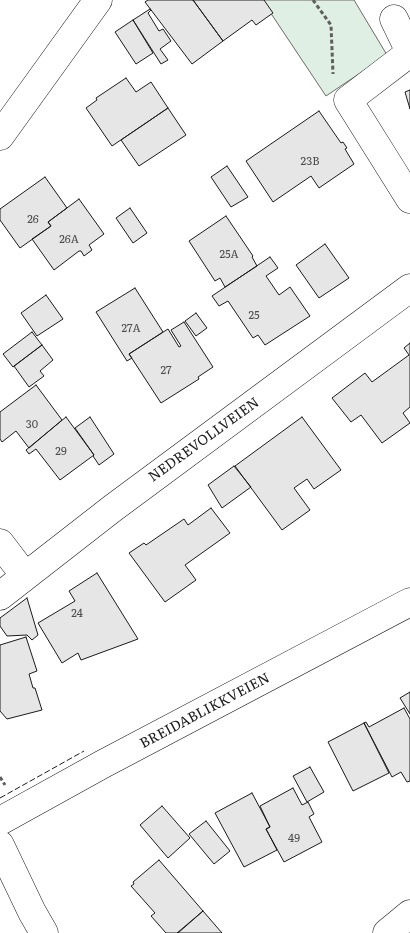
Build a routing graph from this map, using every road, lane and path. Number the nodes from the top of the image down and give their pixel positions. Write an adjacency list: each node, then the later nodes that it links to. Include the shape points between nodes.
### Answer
1 (98, 0): 5 (street)
2 (313, 0): 4 (path, via 330,25 334,82)
3 (394, 19): 4 (street, via 409,50 407,55)
4 (348, 100): 6 (street)
5 (0, 136)
6 (410, 199)
7 (410, 288): 9 (street, NEDREVOLLVEIEN)
8 (0, 543): 9 (street)
9 (25, 576): 10 (street, NEDREVOLLVEIEN)
10 (0, 596)
11 (410, 602): 14 (street, BREIDABLIKKVEIEN)
12 (0, 777): 13 (path)
13 (5, 785)
14 (0, 821)
15 (0, 845): 17 (street)
16 (410, 914): 18 (street)
17 (44, 933)
18 (387, 933)

